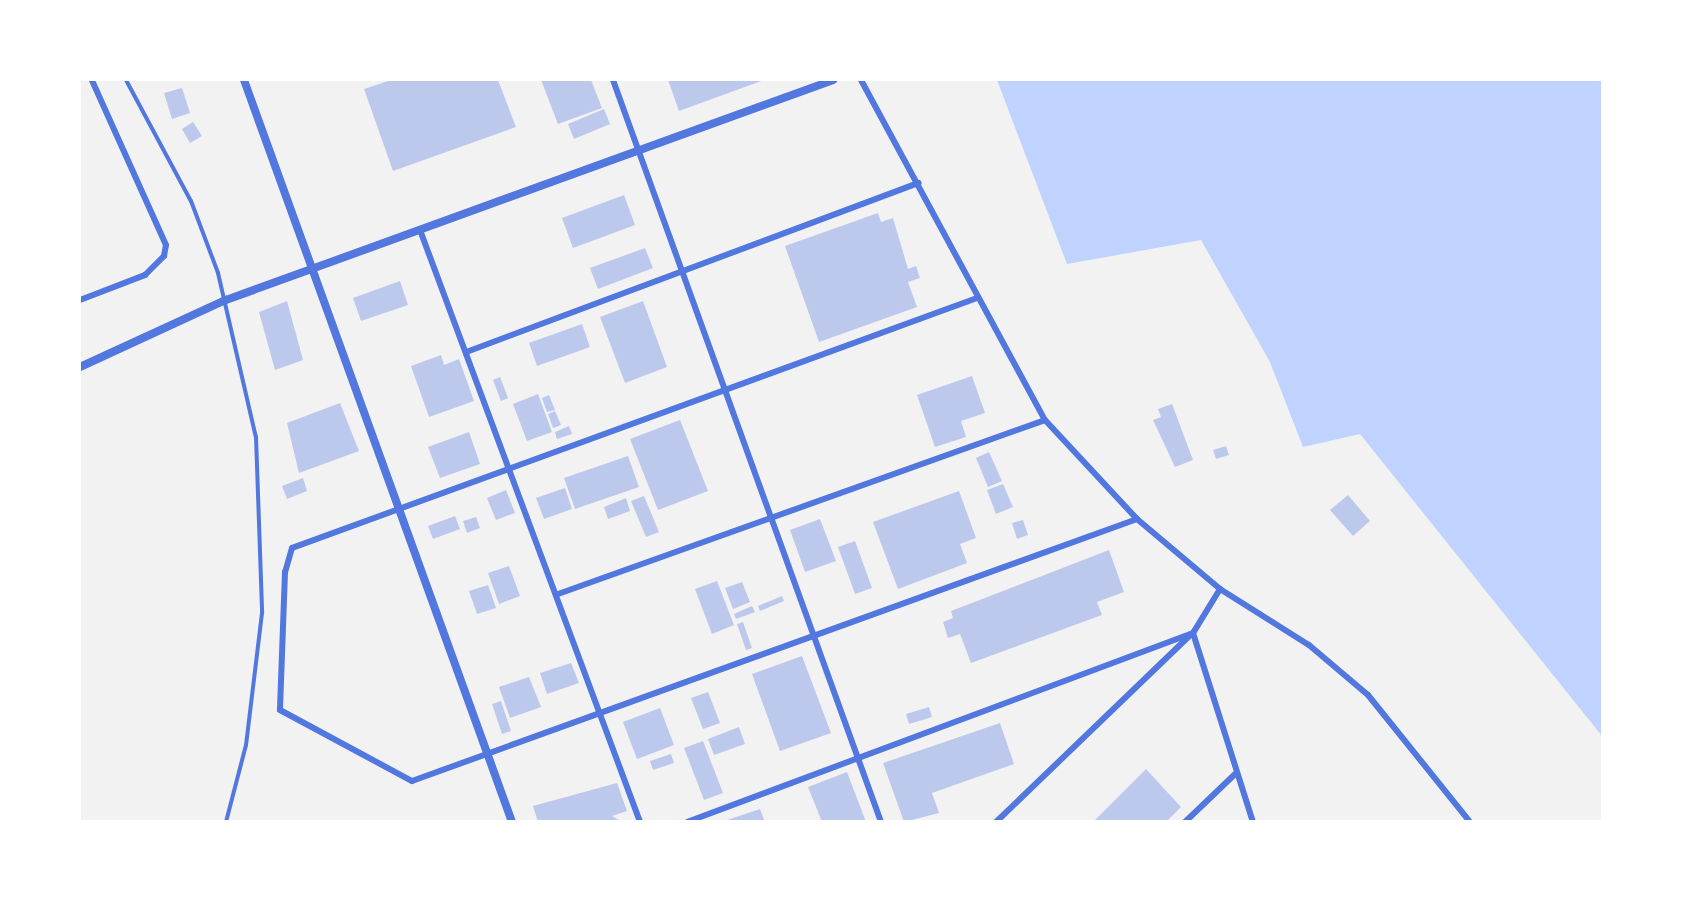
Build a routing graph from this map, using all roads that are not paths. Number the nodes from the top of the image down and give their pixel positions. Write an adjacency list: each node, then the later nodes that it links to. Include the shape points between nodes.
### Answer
1 (92, 80): 13 (street, via 125,143 166,245 164,256 145,275)
2 (126, 80): 14 (lane, via 191,201)
3 (244, 80): 10 (street)
4 (613, 80): 7 (street)
5 (833, 80): 7 (street)
6 (861, 80): 8 (street)
7 (636, 151): 9 (street); 11 (street)
8 (919, 183): 11 (street); 12 (street)
9 (420, 230): 10 (street); 15 (street)
10 (314, 269): 14 (street); 20 (street)
11 (683, 274): 15 (street); 17 (street)
12 (977, 298): 17 (street); 18 (street)
13 (80, 300)
14 (226, 300): 16 (street); 31 (lane, via 250,401 261,490 262,601 254,695)
15 (469, 351): 19 (street)
16 (80, 368)
17 (725, 394): 19 (street); 21 (street)
18 (1045, 420): 21 (street); 22 (street)
19 (512, 469): 20 (street); 24 (street)
20 (402, 509): 28 (street); 28 (street, via 292,548 285,572 280,710 412,781)
21 (771, 519): 24 (street); 26 (street)
22 (1137, 519): 23 (street); 26 (street)
23 (1220, 589): 25 (street); 39 (street, via 1309,645 1368,695)
24 (558, 594): 27 (street)
25 (1192, 633): 29 (street); 30 (street); 36 (street)
26 (813, 637): 27 (street); 29 (street)
27 (600, 713): 28 (street); 33 (street)
28 (486, 755): 32 (street)
29 (855, 759): 34 (street); 35 (street)
30 (1235, 774): 37 (street); 38 (street)
31 (226, 822)
32 (512, 822)
33 (640, 822)
34 (687, 822)
35 (881, 822)
36 (996, 822)
37 (1185, 822)
38 (1253, 822)
39 (1470, 822)

